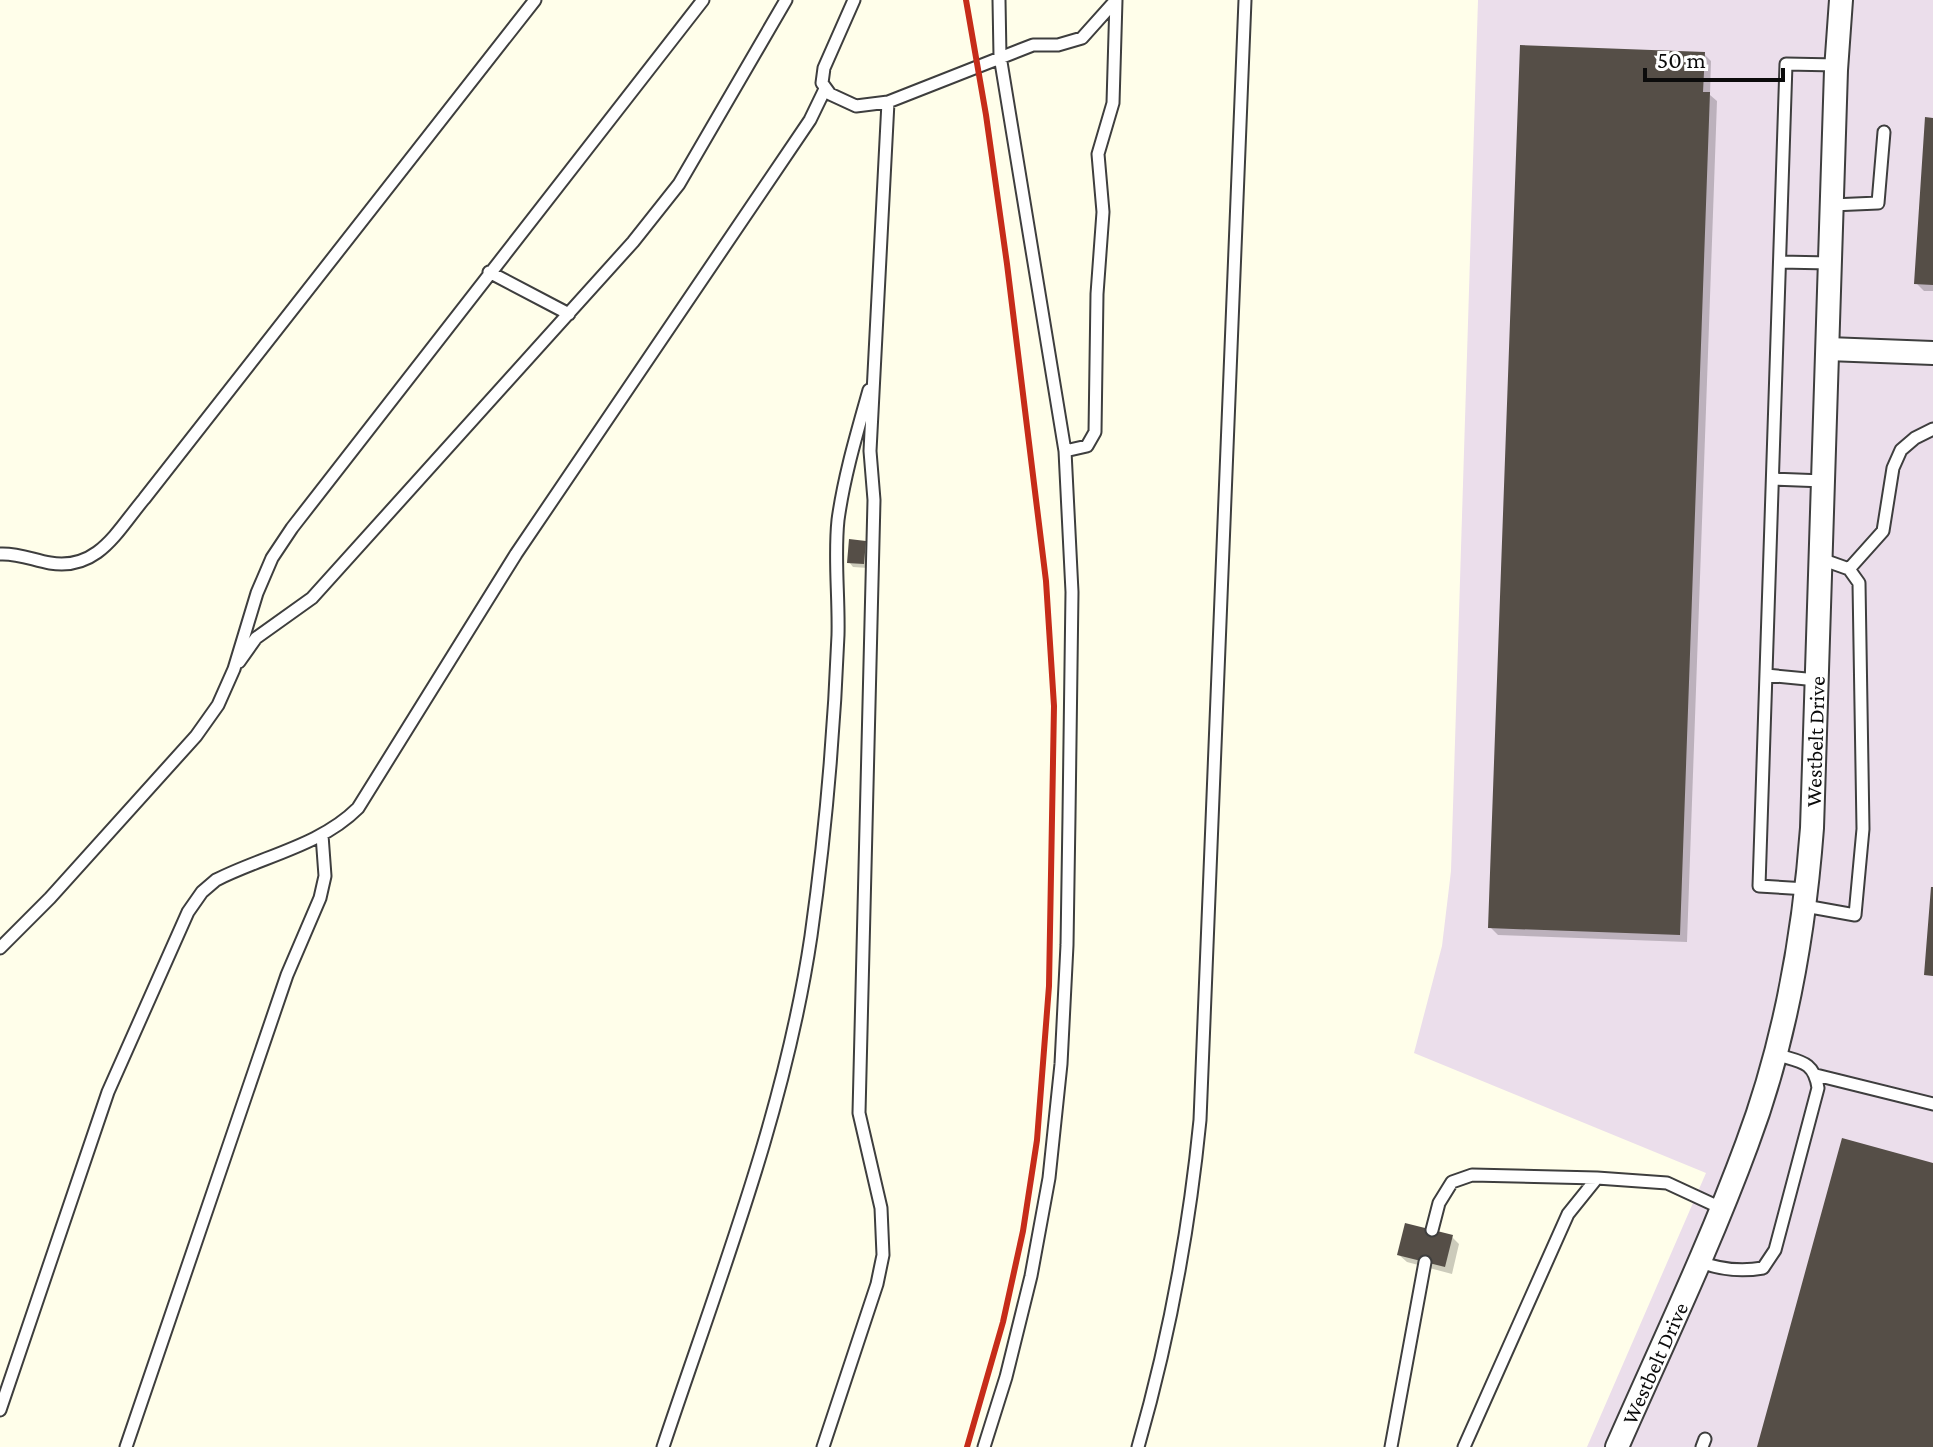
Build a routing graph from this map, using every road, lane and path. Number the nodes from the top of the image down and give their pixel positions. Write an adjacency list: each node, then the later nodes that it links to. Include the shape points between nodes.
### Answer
1 (535, 0): 25 (lane, via 100,551 85,562 69,564)
2 (703, 0): 16 (lane)
3 (786, 0): 17 (lane, via 679,184)
4 (854, 0): 10 (lane, via 824,68)
5 (999, 0): 8 (lane)
6 (1245, 0): 47 (lane, via 1200,1120 1180,1274)
7 (1841, 0): 9 (street, Westbelt Drive)
8 (1000, 56): 11 (lane); 22 (lane); 22 (lane, via 1082,38 1116,0 1113,103 1098,154 1103,212 1096,423 1087,446)
9 (1837, 65): 13 (street, Westbelt Drive); 14 (lane, via 1786,64)
10 (825, 89): 11 (lane, via 856,106); 31 (lane, via 810,120 516,554 358,808)
11 (888, 102): 20 (lane)
12 (1884, 132): 13 (lane, via 1878,203)
13 (1832, 205): 15 (street, Westbelt Drive)
14 (1780, 262): 15 (lane); 23 (lane)
15 (1830, 263): 18 (street, Westbelt Drive)
16 (489, 272): 17 (lane); 28 (lane, via 272,558)
17 (569, 314): 28 (lane, via 312,598 256,638)
18 (1828, 349): 19 (street); 24 (street, Westbelt Drive)
19 (1933, 353)
20 (874, 371): 44 (lane, via 838,520 838,632 822,835 789,1046 764,1143); 45 (lane, via 859,1113 881,1208 883,1243 877,1284)
21 (1933, 429): 27 (lane, via 1901,450 1883,531)
22 (1065, 451): 46 (lane, via 1072,592 1061,1064 1049,1178 1031,1276)
23 (1773, 479): 24 (lane); 29 (lane)
24 (1824, 481): 26 (street, Westbelt Drive)
25 (0, 554)
26 (1821, 559): 27 (lane); 30 (street, Westbelt Drive)
27 (1849, 569): 32 (lane, via 1859,583 1863,829 1855,915)
28 (234, 669): 33 (lane, via 196,736)
29 (1766, 675): 30 (lane); 32 (lane, via 1759,886)
30 (1817, 680): 32 (street, Westbelt Drive)
31 (322, 835): 42 (lane, via 216,880 188,912 108,1092); 43 (lane, via 325,876 320,898 287,975)
32 (1806, 897): 34 (street, Westbelt Drive)
33 (0, 948)
34 (1775, 1054): 35 (lane, via 1808,1064); 38 (street, Westbelt Drive)
35 (1816, 1075): 36 (lane); 40 (lane, via 1818,1088 1775,1250 1763,1268 1748,1271)
36 (1933, 1104)
37 (1597, 1178): 38 (lane, via 1667,1183); 39 (lane, via 1472,1175 1452,1182); 49 (lane, via 1568,1214)
38 (1721, 1208): 40 (street, Westbelt Drive)
39 (1432, 1230)
40 (1698, 1261): 50 (street, Westbelt Drive)
41 (1425, 1262): 48 (lane)
42 (0, 1410)
43 (126, 1447)
44 (663, 1447)
45 (823, 1447)
46 (984, 1447)
47 (1138, 1447)
48 (1391, 1447)
49 (1464, 1447)
50 (1617, 1447)

